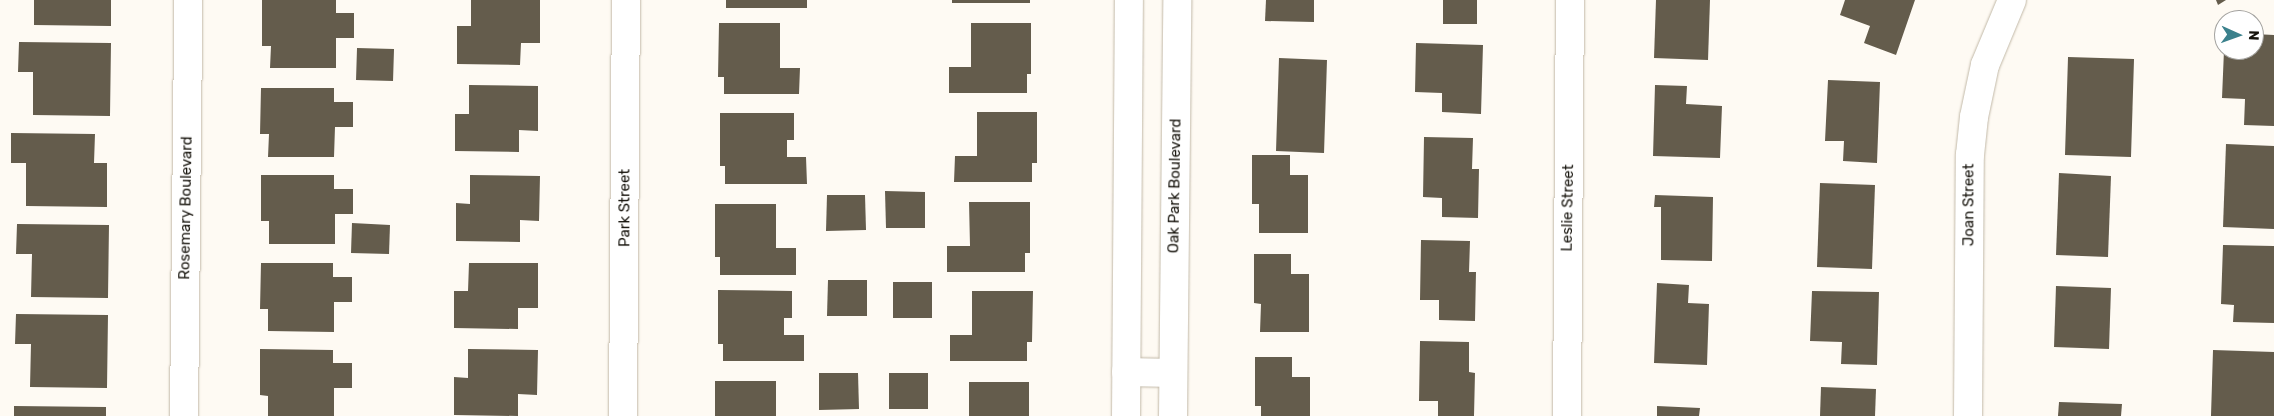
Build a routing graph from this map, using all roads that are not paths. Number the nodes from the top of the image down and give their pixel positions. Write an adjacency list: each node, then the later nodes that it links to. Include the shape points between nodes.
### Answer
1 (188, 0): 9 (street, Rosemary Boulevard)
2 (626, 0): 10 (street, Park Street)
3 (1129, 0): 7 (street)
4 (1177, 0): 8 (street, Oak Park Boulevard)
5 (1570, 0): 13 (street, Leslie Street)
6 (2012, 0): 14 (street, Joan Street, via 1985,65 1970,155)
7 (1126, 372): 8 (street); 11 (street)
8 (1173, 373): 12 (street, Oak Park Boulevard)
9 (184, 416)
10 (623, 416)
11 (1126, 416)
12 (1172, 416)
13 (1566, 416)
14 (1968, 416)

